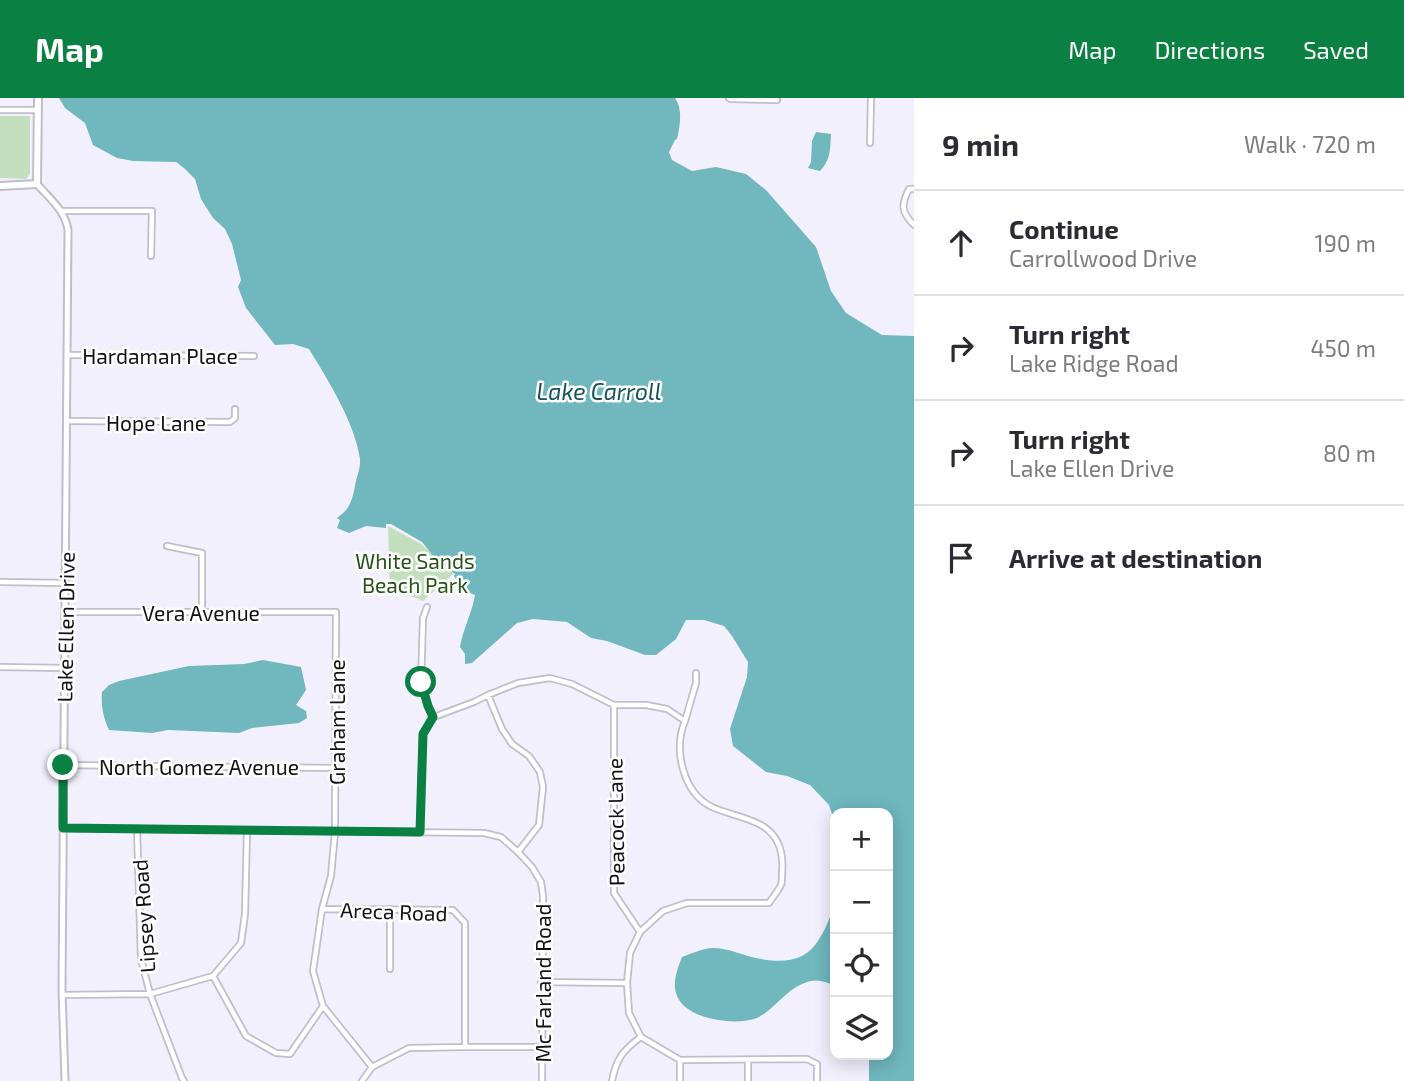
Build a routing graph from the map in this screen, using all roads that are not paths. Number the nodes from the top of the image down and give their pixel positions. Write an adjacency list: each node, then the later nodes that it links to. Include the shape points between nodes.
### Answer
1 (38, 98): 6 (main road)
2 (729, 98): 4 (street)
3 (871, 98): 7 (street)
4 (777, 100)
5 (0, 110): 6 (street)
6 (37, 110): 8 (main road)
7 (870, 143)
8 (37, 184): 9 (main road); 11 (street, Lake Ellen Drive)
9 (0, 186)
10 (914, 189): 12 (street, via 909,189 903,202 905,216)
11 (61, 211): 13 (street, via 152,211); 14 (street, Lake Ellen Drive, via 68,230)
12 (914, 225)
13 (151, 256)
14 (67, 355): 15 (street, Hardaman Place); 17 (street, Lake Ellen Drive)
15 (254, 356)
16 (235, 409): 17 (street, Hope Lane, via 230,422)
17 (67, 421): 20 (street, Lake Ellen Drive)
18 (167, 546): 24 (street, via 202,553)
19 (0, 582): 20 (street)
20 (66, 583): 22 (street, Lake Ellen Drive)
21 (427, 607): 30 (street, via 421,682)
22 (65, 612): 24 (street, Vera Avenue); 26 (street, Lake Ellen Drive)
23 (337, 612): 24 (street, Vera Avenue); 33 (street, Graham Lane)
24 (202, 613)
25 (0, 667): 26 (street)
26 (64, 668): 32 (street, Lake Ellen Drive)
27 (696, 673): 31 (street)
28 (488, 695): 29 (street, via 518,683 550,678); 30 (street); 39 (street, via 502,729 512,744 529,756 543,787 539,825)
29 (614, 705): 31 (street, via 667,709); 42 (street, Peacock Lane, via 614,893)
30 (433, 717): 38 (street, via 423,734)
31 (685, 721): 42 (street, via 680,757 686,778 698,797 712,807 770,830 784,861 781,884 769,903 687,903 663,911)
32 (63, 765): 33 (street, North Gomez Avenue); 34 (street, Lake Ellen Drive)
33 (335, 768): 37 (street, Graham Lane)
34 (63, 828): 35 (street); 47 (street, Lake Ellen Drive)
35 (137, 829): 36 (street); 48 (street, Lipsey Road, via 141,959)
36 (247, 830): 37 (street); 44 (street, via 241,943)
37 (335, 832): 38 (street); 40 (street, Graham Lane)
38 (420, 832): 39 (street, via 484,833 502,838)
39 (518, 852): 45 (street, Mc Farland Road, via 541,881)
40 (322, 909): 41 (street, Areca Road); 49 (street, Graham Lane, via 313,971)
41 (390, 909): 43 (street); 51 (street, Areca Road, via 453,909 465,923)
42 (640, 932): 46 (street, via 629,953)
43 (390, 969)
44 (213, 976): 48 (street); 49 (street, via 246,1036 276,1053 290,1054)
45 (541, 982): 46 (street); 52 (street, Mc Farland Road)
46 (627, 983): 50 (street, via 629,1013)
47 (62, 995): 48 (street); 56 (street, Lake Ellen Drive)
48 (150, 995): 57 (street, Lipsey Road)
49 (323, 1006): 55 (street)
50 (641, 1037): 53 (street); 60 (street, via 621,1054)
51 (465, 1046): 52 (street); 55 (street, via 409,1048)
52 (542, 1047): 59 (street, Mc Farland Road)
53 (680, 1060): 54 (street); 61 (street)
54 (748, 1061): 62 (street); 63 (street, via 807,1059 817,1064)
55 (372, 1067): 58 (street)
56 (65, 1081)
57 (184, 1081)
58 (362, 1081)
59 (542, 1081)
60 (612, 1081)
61 (680, 1081)
62 (748, 1081)
63 (817, 1081)

